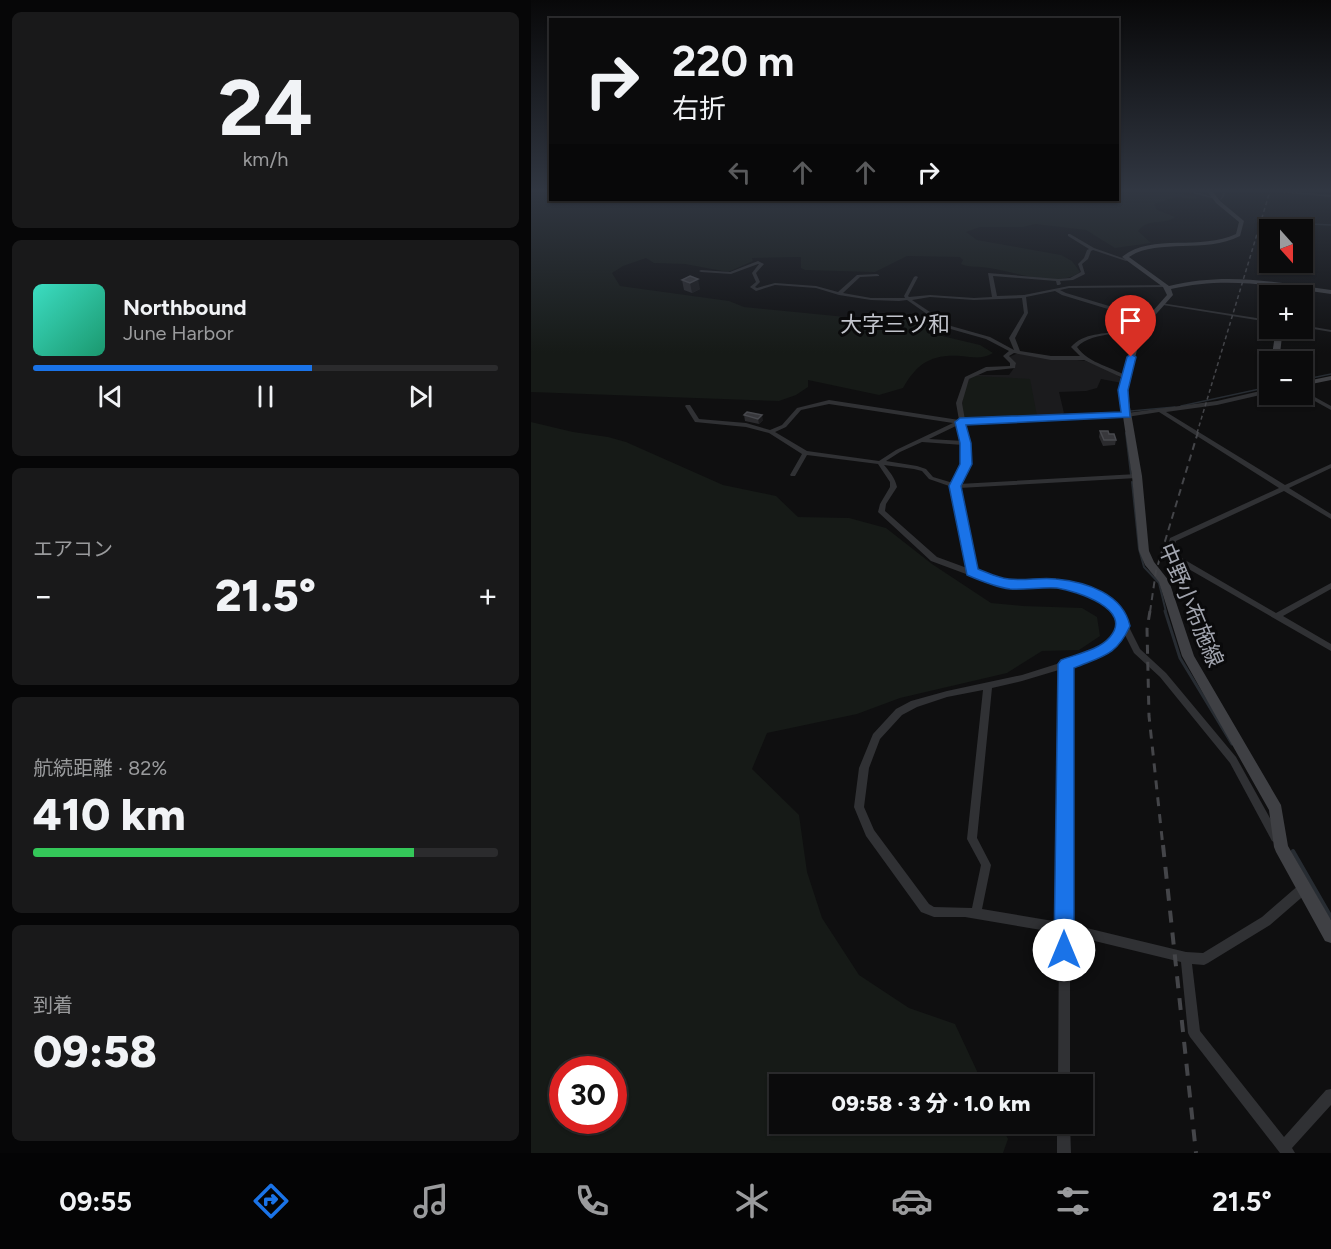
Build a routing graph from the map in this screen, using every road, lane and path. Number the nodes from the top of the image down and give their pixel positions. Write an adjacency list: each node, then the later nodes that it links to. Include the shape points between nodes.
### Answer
1 (1086, 245): 3 (street)
2 (1201, 245): 4 (main road, via 1140,250 1126,255)
3 (1093, 249): 4 (street); 8 (street, via 1080,264 1083,273)
4 (1126, 260): 10 (main road)
5 (701, 271): 14 (street, via 731,273 758,262 762,264 754,273 759,282 752,287 756,290 775,284 810,286)
6 (877, 275): 14 (street, via 858,276)
7 (916, 278): 16 (street)
8 (1058, 280): 11 (street); 17 (street, via 990,274)
9 (1280, 285): 10 (main road, via 1227,278)
10 (1167, 287): 11 (street); 18 (main road, 中野小布施線, via 1170,295)
11 (1058, 289): 15 (street); 20 (street, via 1063,294)
12 (1313, 289): 13 (main road)
13 (1331, 292)
14 (839, 294): 16 (street, via 871,299)
15 (1024, 296): 17 (street); 23 (street, via 1026,313 1012,338)
16 (907, 298): 17 (street); 23 (street, via 949,327 989,338)
17 (995, 298)
18 (1163, 304): 19 (street); 20 (main road, 中野小布施線)
19 (1259, 319)
20 (1146, 320): 24 (street, via 1123,331 1077,343 1076,352); 25 (main road, 中野小布施線, via 1136,336)
21 (1313, 328): 22 (street)
22 (1331, 331)
23 (1016, 351): 24 (street, via 1051,358); 34 (street, via 1007,356 1013,367 986,369 967,378 959,403)
24 (1084, 358): 25 (street)
25 (1127, 378): 33 (main road, 中野小布施線, via 1123,390)
26 (1331, 378): 27 (main road)
27 (1313, 382)
28 (1259, 393): 32 (street)
29 (1313, 398): 31 (street)
30 (688, 406): 35 (street, via 697,421 746,425)
31 (1331, 408)
32 (1161, 411): 33 (street); 44 (street)
33 (1127, 415): 34 (street); 42 (main road, 中野小布施線)
34 (960, 422): 35 (street, via 829,402 799,409 784,426); 36 (street); 37 (street)
35 (771, 432): 38 (street)
36 (921, 440): 37 (street); 39 (street)
37 (966, 443): 43 (street, via 966,464)
38 (805, 453): 39 (street); 41 (street)
39 (881, 462): 43 (street, via 915,467); 46 (street, via 894,480 894,488 881,512 928,555)
40 (1331, 466): 44 (street)
41 (792, 475)
42 (1137, 477): 43 (street); 53 (main road, 中野小布施線, via 1144,551 1164,581 1188,656 1276,809)
43 (955, 486): 46 (street)
44 (1285, 488): 45 (street); 48 (street, via 1173,540 1169,554)
45 (1331, 517)
46 (971, 572): 49 (street, via 1010,584 1057,584 1090,592 1114,605)
47 (1331, 586): 48 (street)
48 (1277, 616): 50 (street)
49 (1123, 626): 51 (street, via 1116,640 1104,650); 53 (street, via 1137,651 1163,675 1233,760)
50 (1331, 648)
51 (1066, 664): 52 (street); 56 (street)
52 (988, 685): 55 (street, via 972,839 986,865); 55 (street, via 914,704 899,712 871,746 860,784 859,807 870,833 925,908 934,912)
53 (1281, 847): 54 (main road, 中野小布施線)
54 (1304, 888): 57 (main road, 中野小布施線); 58 (street, via 1266,921 1205,959)
55 (977, 913): 56 (street)
56 (1064, 928): 58 (street); 59 (street)
57 (1331, 935)
58 (1186, 958): 62 (street, via 1194,1033)
59 (1064, 1074)
60 (1331, 1095): 62 (street)
61 (1064, 1134): 63 (street)
62 (1286, 1150)
63 (1064, 1153)

